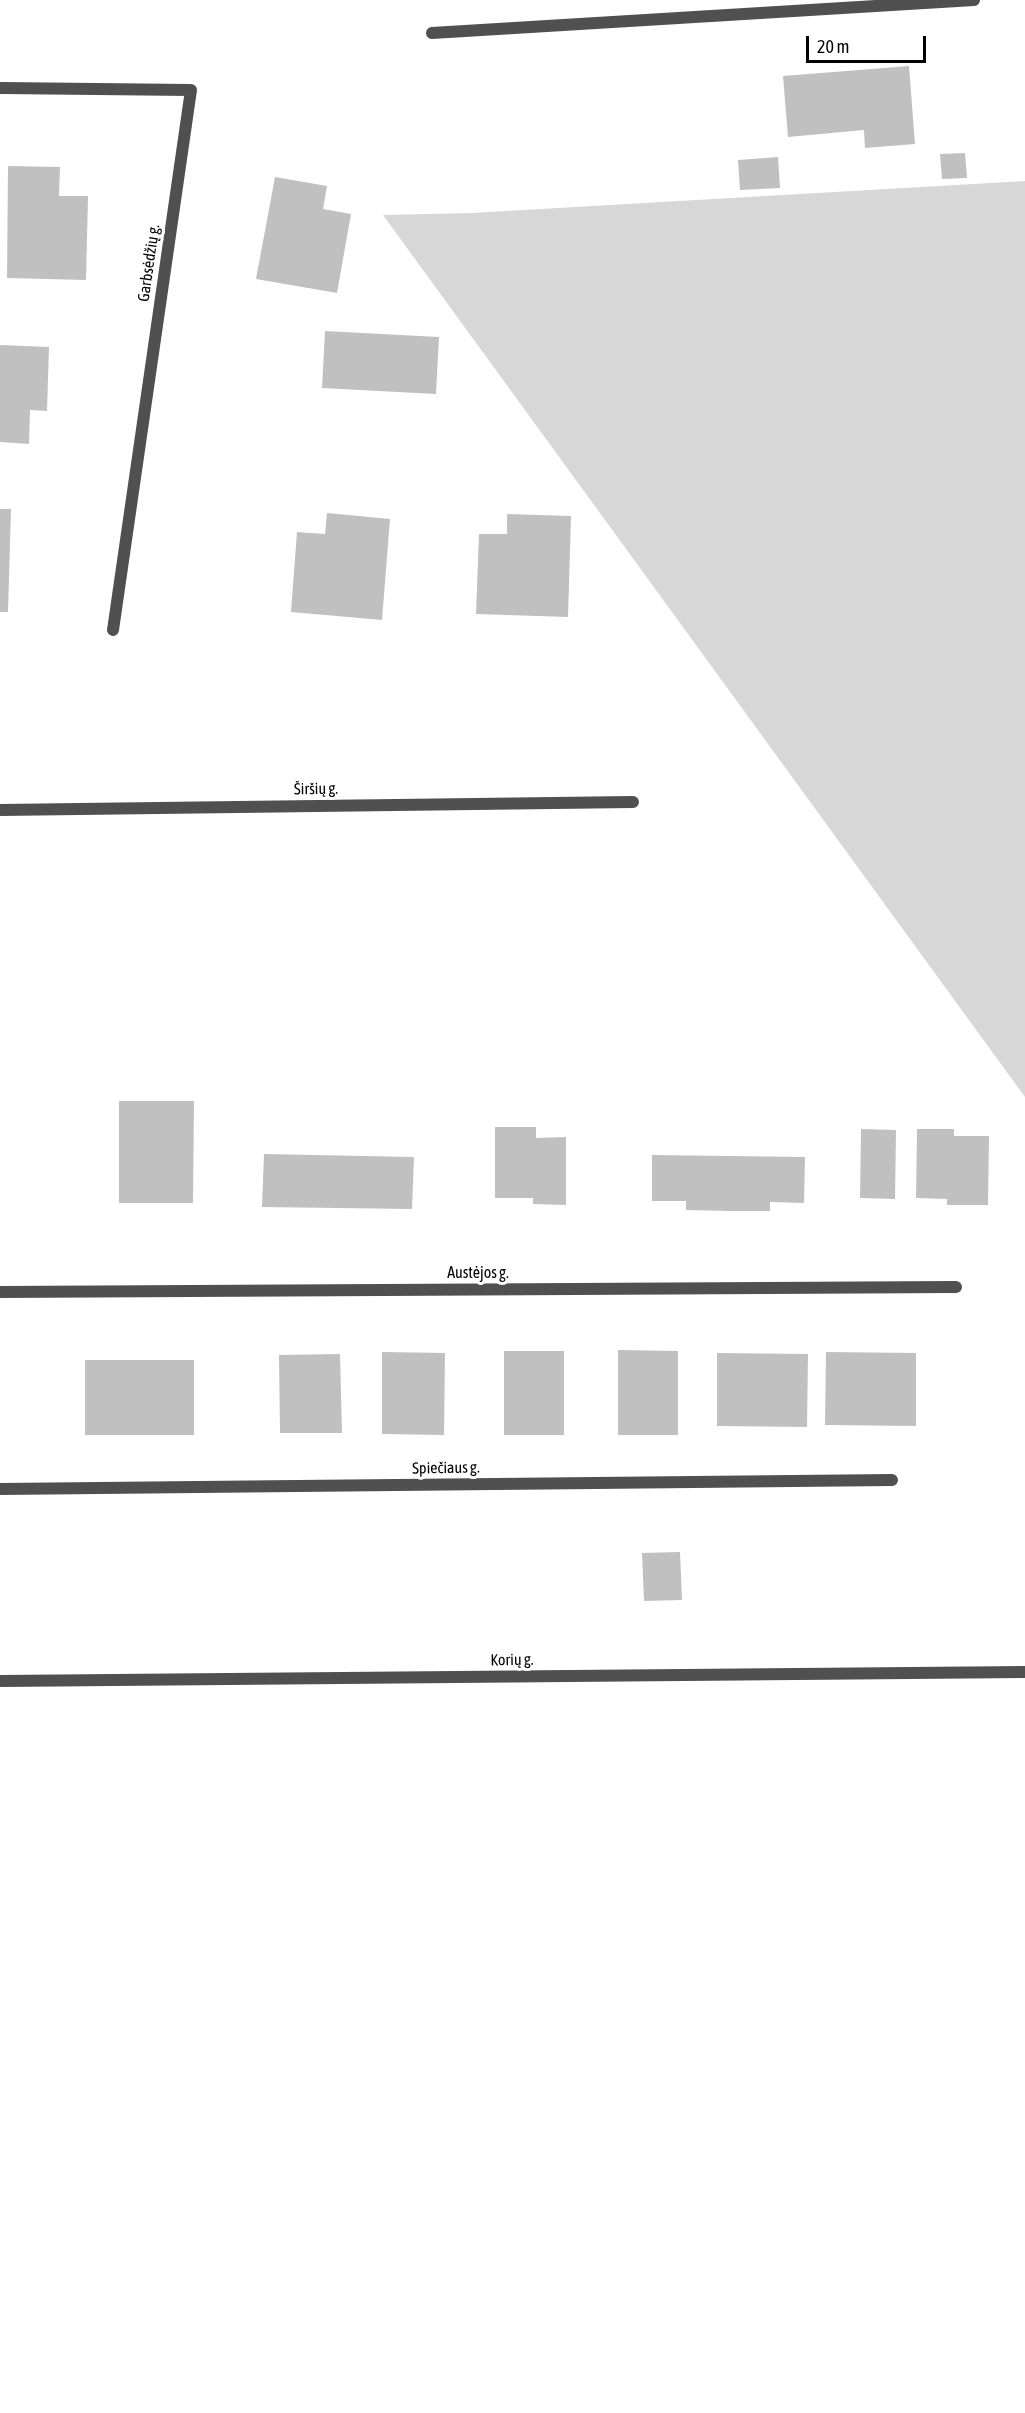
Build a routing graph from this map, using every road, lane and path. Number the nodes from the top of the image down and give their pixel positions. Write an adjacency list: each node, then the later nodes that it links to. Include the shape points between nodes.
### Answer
1 (974, 0): 2 (street)
2 (432, 33)
3 (0, 88): 4 (street, Garbsėdžių g., via 191,90)
4 (113, 630)
5 (633, 802): 6 (street, Širšių g.)
6 (0, 810)
7 (956, 1287): 8 (street, Austėjos g.)
8 (0, 1292)
9 (892, 1480): 10 (street, Spiečiaus g.)
10 (0, 1489)
11 (1025, 1672): 12 (street, Korių g.)
12 (0, 1681)

